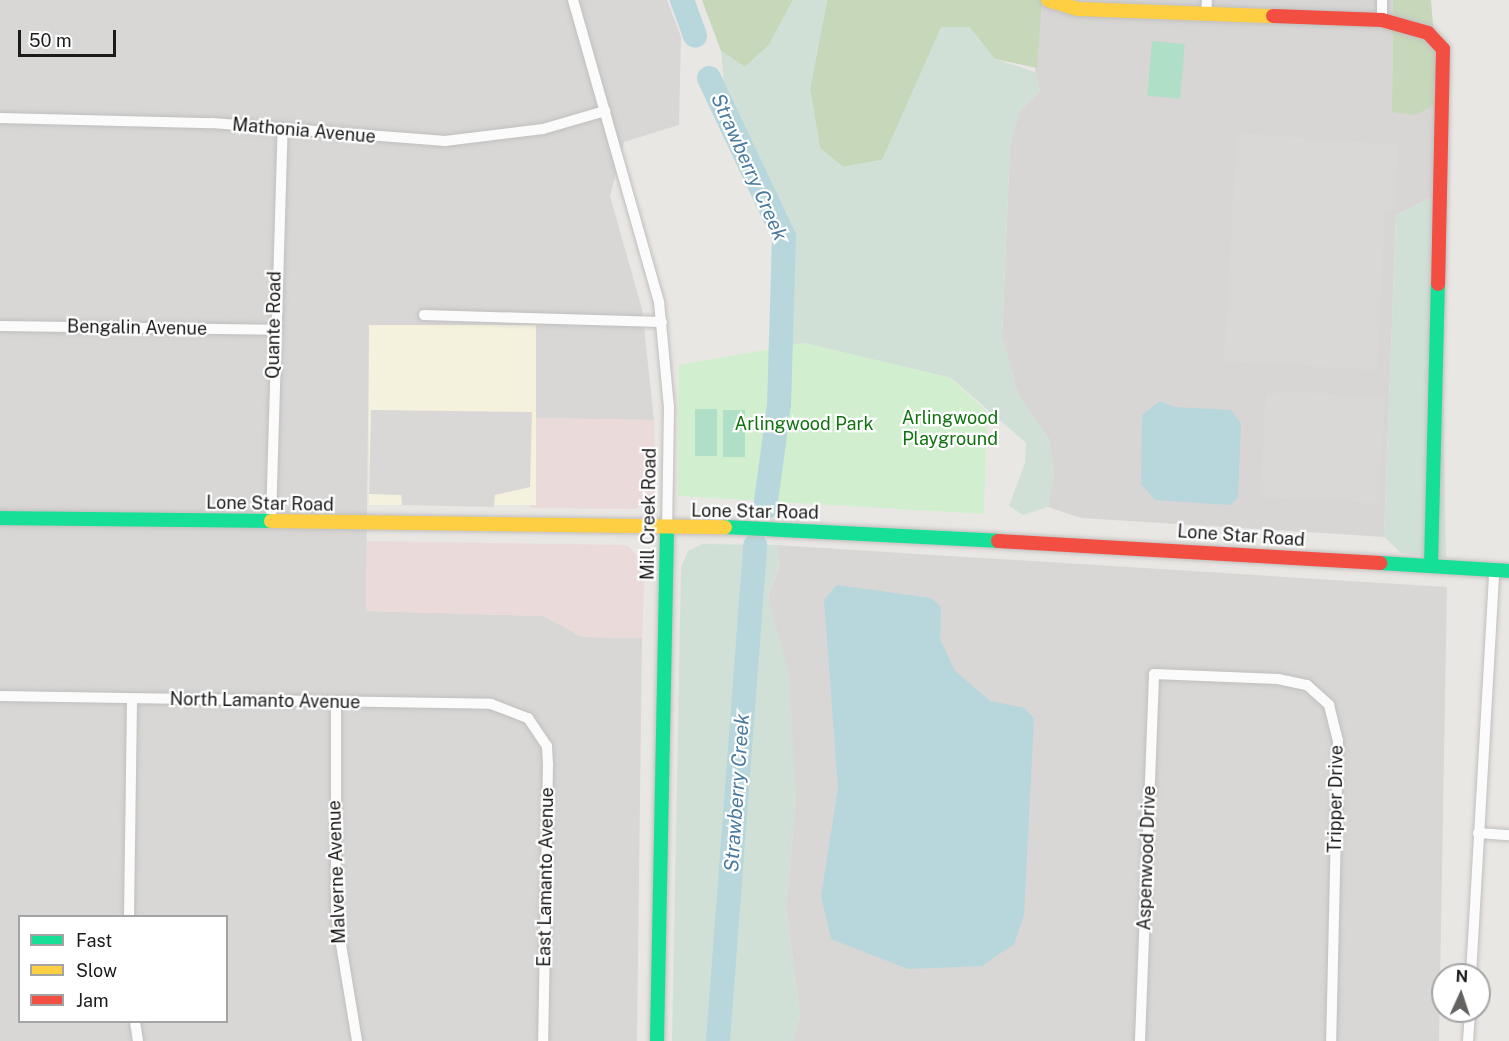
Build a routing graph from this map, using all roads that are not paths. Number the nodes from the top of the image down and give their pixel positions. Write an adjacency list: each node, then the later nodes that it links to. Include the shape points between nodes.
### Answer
1 (573, 0): 6 (street, Mill Creek Road)
2 (1048, 0): 4 (street, via 1078,9)
3 (1382, 0): 5 (street)
4 (1206, 7): 5 (street)
5 (1382, 20): 16 (street, via 1428,33 1446,61)
6 (605, 111): 8 (street, Mathonia Avenue, via 543,129 445,141); 10 (street, Mill Creek Road)
7 (0, 118): 8 (street, Mathonia Avenue)
8 (283, 128): 12 (street, Quante Road)
9 (424, 315): 10 (street)
10 (662, 322): 15 (street, Mill Creek Road, via 669,407)
11 (0, 326): 12 (street, Bengalin Avenue)
12 (273, 330): 14 (street, Quante Road)
13 (0, 518): 14 (street, Lone Star Road)
14 (271, 521): 15 (street, Lone Star Road)
15 (667, 529): 16 (street, Lone Star Road, via 754,527); 33 (street, Mill Creek Road)
16 (1431, 566): 17 (street, Lone Star Road)
17 (1494, 570): 18 (street, Lone Star Road); 24 (street)
18 (1509, 571)
19 (1154, 674): 34 (street, Aspenwood Drive); 35 (street, Tripper Drive, via 1278,679 1307,685 1329,705 1338,740)
20 (0, 696): 21 (street, North Lamanto Avenue)
21 (132, 699): 22 (street, North Lamanto Avenue); 26 (street)
22 (336, 702): 23 (street, North Lamanto Avenue, via 491,704); 31 (street, Malverne Avenue, via 336,914)
23 (528, 718): 32 (street, East Lamanto Avenue, via 547,746 548,764)
24 (1478, 833): 25 (street); 27 (street)
25 (1509, 835)
26 (129, 915)
27 (1472, 963)
28 (135, 1023): 30 (street)
29 (1469, 1023): 36 (street)
30 (138, 1041)
31 (357, 1041)
32 (543, 1041)
33 (657, 1041)
34 (1140, 1041)
35 (1331, 1041)
36 (1468, 1041)

